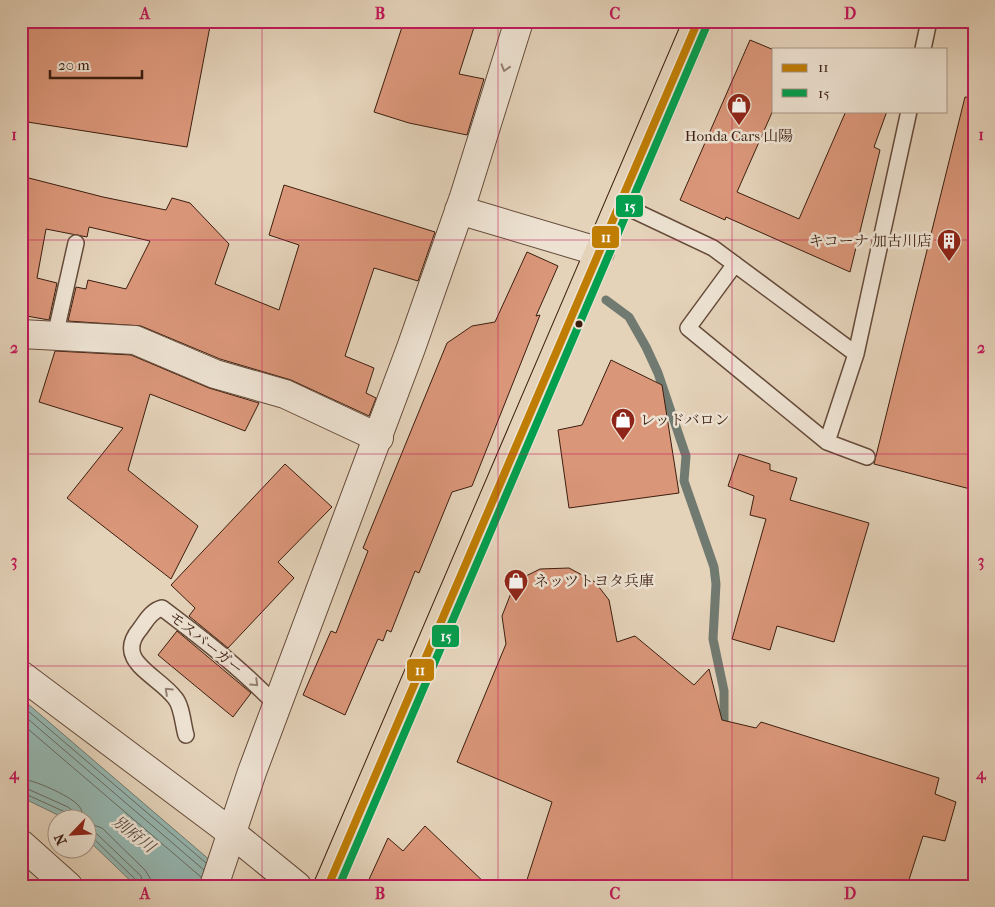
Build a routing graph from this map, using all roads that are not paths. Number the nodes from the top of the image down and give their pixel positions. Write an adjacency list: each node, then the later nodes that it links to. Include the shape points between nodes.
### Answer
1 (519, 21): 7 (street, one-way to 7)
2 (698, 21): 6 (highway)
3 (929, 21): 4 (lane)
4 (923, 48)
5 (909, 112): 13 (lane)
6 (620, 204): 9 (highway); 10 (lane, via 713,248)
7 (459, 210): 9 (street); 14 (street)
8 (76, 243): 12 (lane)
9 (600, 252): 25 (highway)
10 (736, 264): 13 (lane); 15 (lane, via 688,328)
11 (21, 334): 12 (street)
12 (55, 336): 14 (street, via 135,340 215,374 285,394)
13 (856, 354): 15 (lane)
14 (379, 438): 18 (street)
15 (827, 442): 16 (lane)
16 (867, 458)
17 (21, 675): 20 (street)
18 (278, 707): 19 (lane, モスバーガー, one-way to 18, via 177,699 133,658 130,648 134,636 155,610 162,608 216,649); 20 (street, via 252,772)
19 (186, 735)
20 (230, 841): 23 (street); 24 (street)
21 (21, 844): 22 (street)
22 (68, 886)
23 (214, 886)
24 (297, 886)
25 (328, 886)

